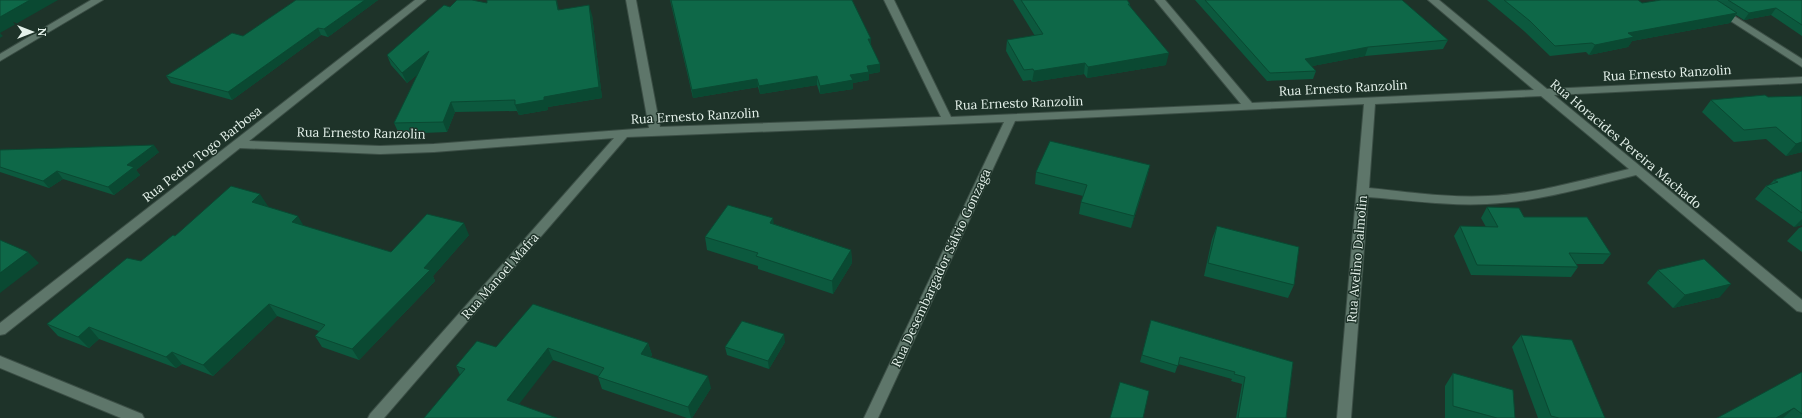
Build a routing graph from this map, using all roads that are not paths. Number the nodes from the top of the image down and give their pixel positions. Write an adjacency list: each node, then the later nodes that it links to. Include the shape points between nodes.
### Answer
1 (98, 0): 8 (street)
2 (421, 0): 18 (street, Rua Pedro Togo Barbosa)
3 (631, 0): 16 (street)
4 (889, 0): 15 (street)
5 (1160, 0): 13 (street)
6 (1433, 0): 11 (street, Rua Horacides Pereira Machado)
7 (1703, 0): 9 (street)
8 (0, 58)
9 (1802, 64)
10 (1802, 80): 11 (street, Rua Ernesto Ranzolin)
11 (1542, 93): 12 (street, Rua Ernesto Ranzolin); 19 (street, Rua Horacides Pereira Machado)
12 (1370, 101): 13 (street, Rua Ernesto Ranzolin); 20 (street, Rua Avelino Dalmolin)
13 (1250, 107): 14 (street, Rua Ernesto Ranzolin)
14 (1011, 118): 15 (street, Rua Ernesto Ranzolin); 26 (street, Rua Desembargador Sálvio Gonzaga)
15 (947, 119): 16 (street, Rua Ernesto Ranzolin)
16 (655, 131): 17 (street, Rua Ernesto Ranzolin)
17 (624, 133): 18 (street, Rua Ernesto Ranzolin, via 387,150); 25 (street, Rua Manoel Mafra)
18 (238, 144): 22 (street, Rua Pedro Togo Barbosa)
19 (1636, 171): 20 (street, via 1534,194 1488,200 1455,200); 21 (street, Rua Horacides Pereira Machado)
20 (1362, 192): 27 (street, Rua Avelino Dalmolin)
21 (1802, 308)
22 (0, 330)
23 (0, 362): 24 (street)
24 (137, 418)
25 (375, 418)
26 (871, 418)
27 (1344, 418)

